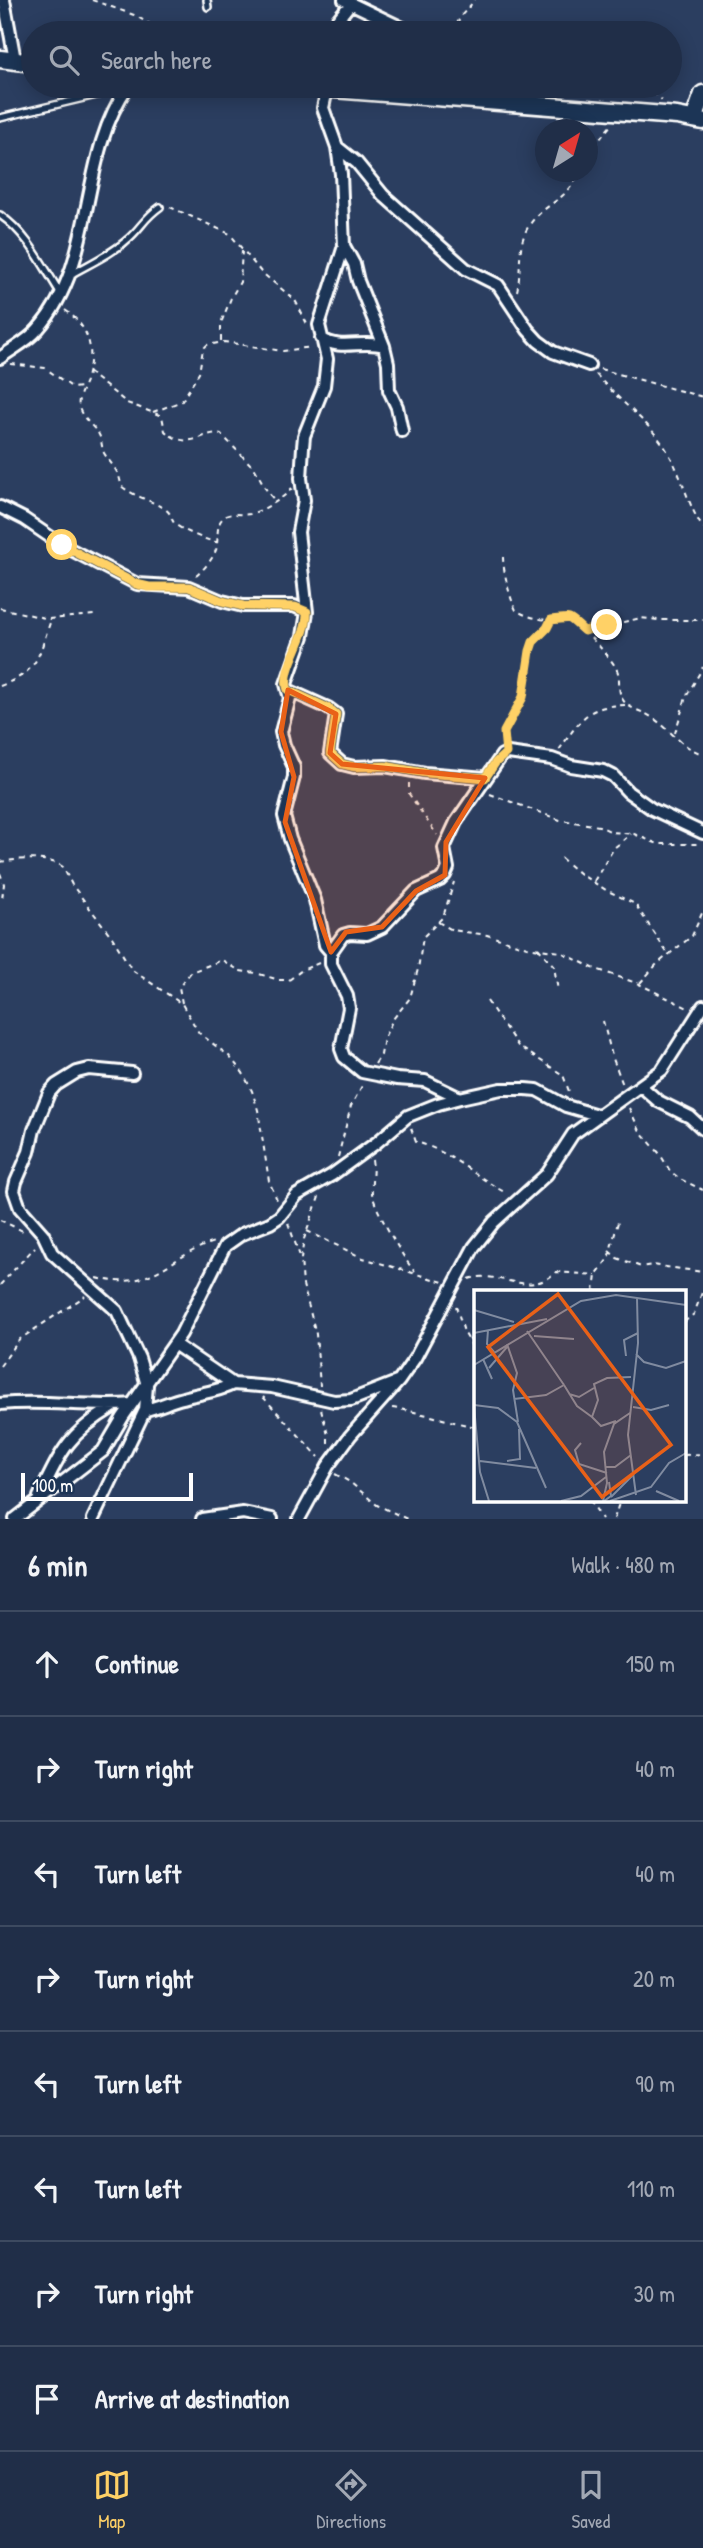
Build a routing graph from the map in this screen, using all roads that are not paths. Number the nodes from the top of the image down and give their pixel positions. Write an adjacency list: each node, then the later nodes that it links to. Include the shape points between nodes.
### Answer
1 (4, 0): 7 (street)
2 (207, 0): 4 (lane)
3 (352, 2): 5 (street); 6 (street)
4 (208, 7)
5 (337, 21)
6 (389, 21)
7 (7, 60)
8 (703, 93): 16 (street)
9 (82, 98): 15 (lane)
10 (120, 98): 21 (street, via 105,133)
11 (325, 98): 17 (street, via 324,116)
12 (456, 98): 14 (street)
13 (512, 98): 14 (street)
14 (514, 102): 16 (street)
15 (0, 118)
16 (698, 120)
17 (337, 147): 20 (street); 26 (street, via 466,269 498,285 528,331 545,346)
18 (160, 207): 21 (lane, via 122,244)
19 (0, 215): 22 (lane, via 30,246)
20 (344, 246): 23 (street, via 319,325); 24 (street)
21 (70, 275): 22 (street)
22 (58, 299): 25 (street, via 24,344)
23 (322, 341): 24 (street); 29 (street, via 327,368 304,436 301,478 304,500 298,542)
24 (384, 346): 27 (street, via 388,390)
25 (3, 362)
26 (589, 365)
27 (402, 431)
28 (0, 507): 29 (street, via 136,584 185,586 243,606 295,607)
29 (307, 612): 30 (street, via 287,676)
30 (288, 690): 31 (street, via 336,714 330,753 342,764); 33 (street, via 281,732 294,778 284,816)
31 (483, 780): 32 (street, via 506,753 552,759 613,776 645,805); 33 (street, via 444,848 445,875 416,891 382,928 343,935)
32 (703, 832)
33 (331, 953): 37 (street, via 349,1008 341,1049 344,1057 370,1074 425,1081)
34 (701, 1009): 36 (street, via 669,1063)
35 (132, 1073): 43 (street, via 89,1069 56,1085 30,1141 14,1191 20,1208 43,1234 52,1253 117,1311)
36 (641, 1086): 38 (street); 39 (street)
37 (460, 1098): 38 (street, via 501,1089 537,1090); 40 (street, via 408,1116 330,1177 297,1195 270,1223 233,1239 218,1258)
38 (597, 1115): 41 (street, via 573,1134 547,1174 494,1222 474,1247)
39 (703, 1129)
40 (174, 1344): 42 (street); 43 (street)
41 (400, 1381): 42 (street, via 351,1400 334,1401 272,1387); 53 (street, via 328,1466)
42 (233, 1384): 47 (street)
43 (147, 1385): 45 (street); 47 (street)
44 (0, 1404): 46 (street, via 33,1401)
45 (132, 1404): 46 (street); 48 (street, via 103,1451)
46 (116, 1406): 48 (street, via 75,1434)
47 (145, 1410): 50 (street)
48 (37, 1500): 49 (street)
49 (15, 1519)
50 (93, 1519)
51 (202, 1519): 52 (street, via 243,1513)
52 (272, 1519)
53 (299, 1519)

